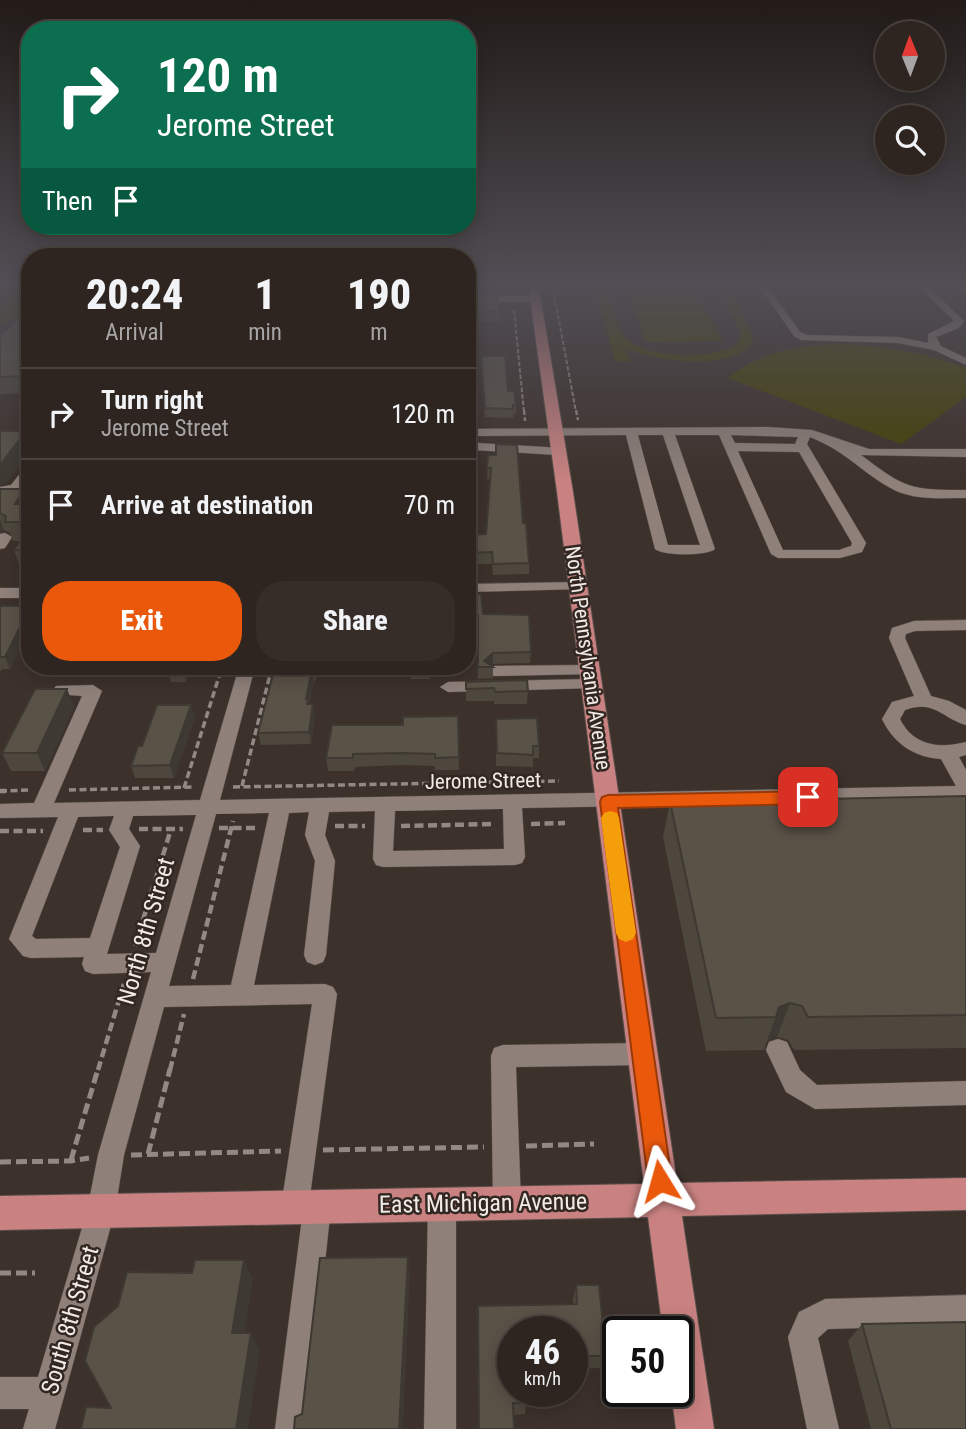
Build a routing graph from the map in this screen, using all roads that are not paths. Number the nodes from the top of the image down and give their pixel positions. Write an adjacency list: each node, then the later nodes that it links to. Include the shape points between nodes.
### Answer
1 (542, 350): 11 (main road, North Pennsylvania Avenue)
2 (940, 350): 3 (street)
3 (966, 362)
4 (723, 431): 6 (street); 10 (street); 14 (street)
5 (631, 432): 6 (street); 6 (street, via 662,549 708,549); 11 (street)
6 (668, 432)
7 (476, 434): 11 (street)
8 (0, 436): 9 (street)
9 (21, 436)
10 (804, 441): 13 (street); 14 (street); 14 (street, via 859,543 857,549 840,554 778,554)
11 (556, 442): 12 (street); 19 (main road, North Pennsylvania Avenue)
12 (476, 446)
13 (842, 446): 15 (street, via 868,453); 18 (street, via 893,485 920,494)
14 (730, 447)
15 (966, 453)
16 (21, 480): 17 (street, via 15,488)
17 (0, 491)
18 (966, 494)
19 (577, 586): 20 (street); 26 (main road, North Pennsylvania Avenue)
20 (476, 588)
21 (0, 593): 22 (street)
22 (21, 593)
23 (966, 625): 29 (street, via 914,626 898,631)
24 (494, 670): 26 (street)
25 (245, 675): 35 (street, North 8th Street)
26 (589, 677): 27 (street); 36 (main road, North Pennsylvania Avenue)
27 (448, 687)
28 (62, 690): 42 (street, via 93,691)
29 (925, 701): 30 (street, via 946,706); 32 (street, via 898,706 891,719 894,727 921,748)
30 (966, 719)
31 (966, 748): 32 (street)
32 (947, 753): 33 (street)
33 (966, 787)
34 (966, 793): 36 (street, Jerome Street)
35 (211, 797): 40 (street, Jerome Street, via 237,807); 41 (street, Jerome Street, via 178,808); 47 (street, North 8th Street)
36 (608, 802): 37 (street, Jerome Street); 51 (main road, North Pennsylvania Avenue)
37 (512, 803): 38 (street, Jerome Street); 38 (street, via 515,857 383,859)
38 (385, 805): 39 (street, Jerome Street)
39 (320, 806): 40 (street, Jerome Street); 46 (street, via 315,835 325,861)
40 (279, 807): 49 (street)
41 (126, 808): 43 (street, Jerome Street); 45 (street, via 119,830 130,846)
42 (41, 810): 43 (street, Jerome Street); 44 (street, Jerome Street)
43 (71, 810): 45 (street, via 20,939 31,949)
44 (0, 811)
45 (99, 947): 47 (street, via 93,964)
46 (315, 954)
47 (165, 962): 48 (street, North 8th Street)
48 (155, 996): 49 (street); 58 (street, North 8th Street, via 111,1155)
49 (240, 996): 57 (street, via 325,994)
50 (778, 1050): 52 (street, via 798,1088 815,1097)
51 (642, 1054): 54 (main road, North Pennsylvania Avenue); 55 (street, via 503,1056)
52 (966, 1093)
53 (966, 1194): 54 (main road, East Michigan Avenue)
54 (663, 1200): 55 (main road, East Michigan Avenue); 66 (main road, North Pennsylvania Avenue)
55 (507, 1203): 56 (main road, East Michigan Avenue)
56 (442, 1204): 57 (main road, East Michigan Avenue); 65 (street)
57 (306, 1207): 58 (main road, East Michigan Avenue); 64 (street)
58 (101, 1210): 59 (main road, East Michigan Avenue); 62 (street, South 8th Street)
59 (0, 1213)
60 (966, 1310): 67 (street, via 825,1314 810,1323 803,1337)
61 (0, 1393): 62 (street)
62 (50, 1393): 63 (street, South 8th Street)
63 (39, 1429)
64 (291, 1429)
65 (440, 1429)
66 (695, 1429)
67 (823, 1429)

